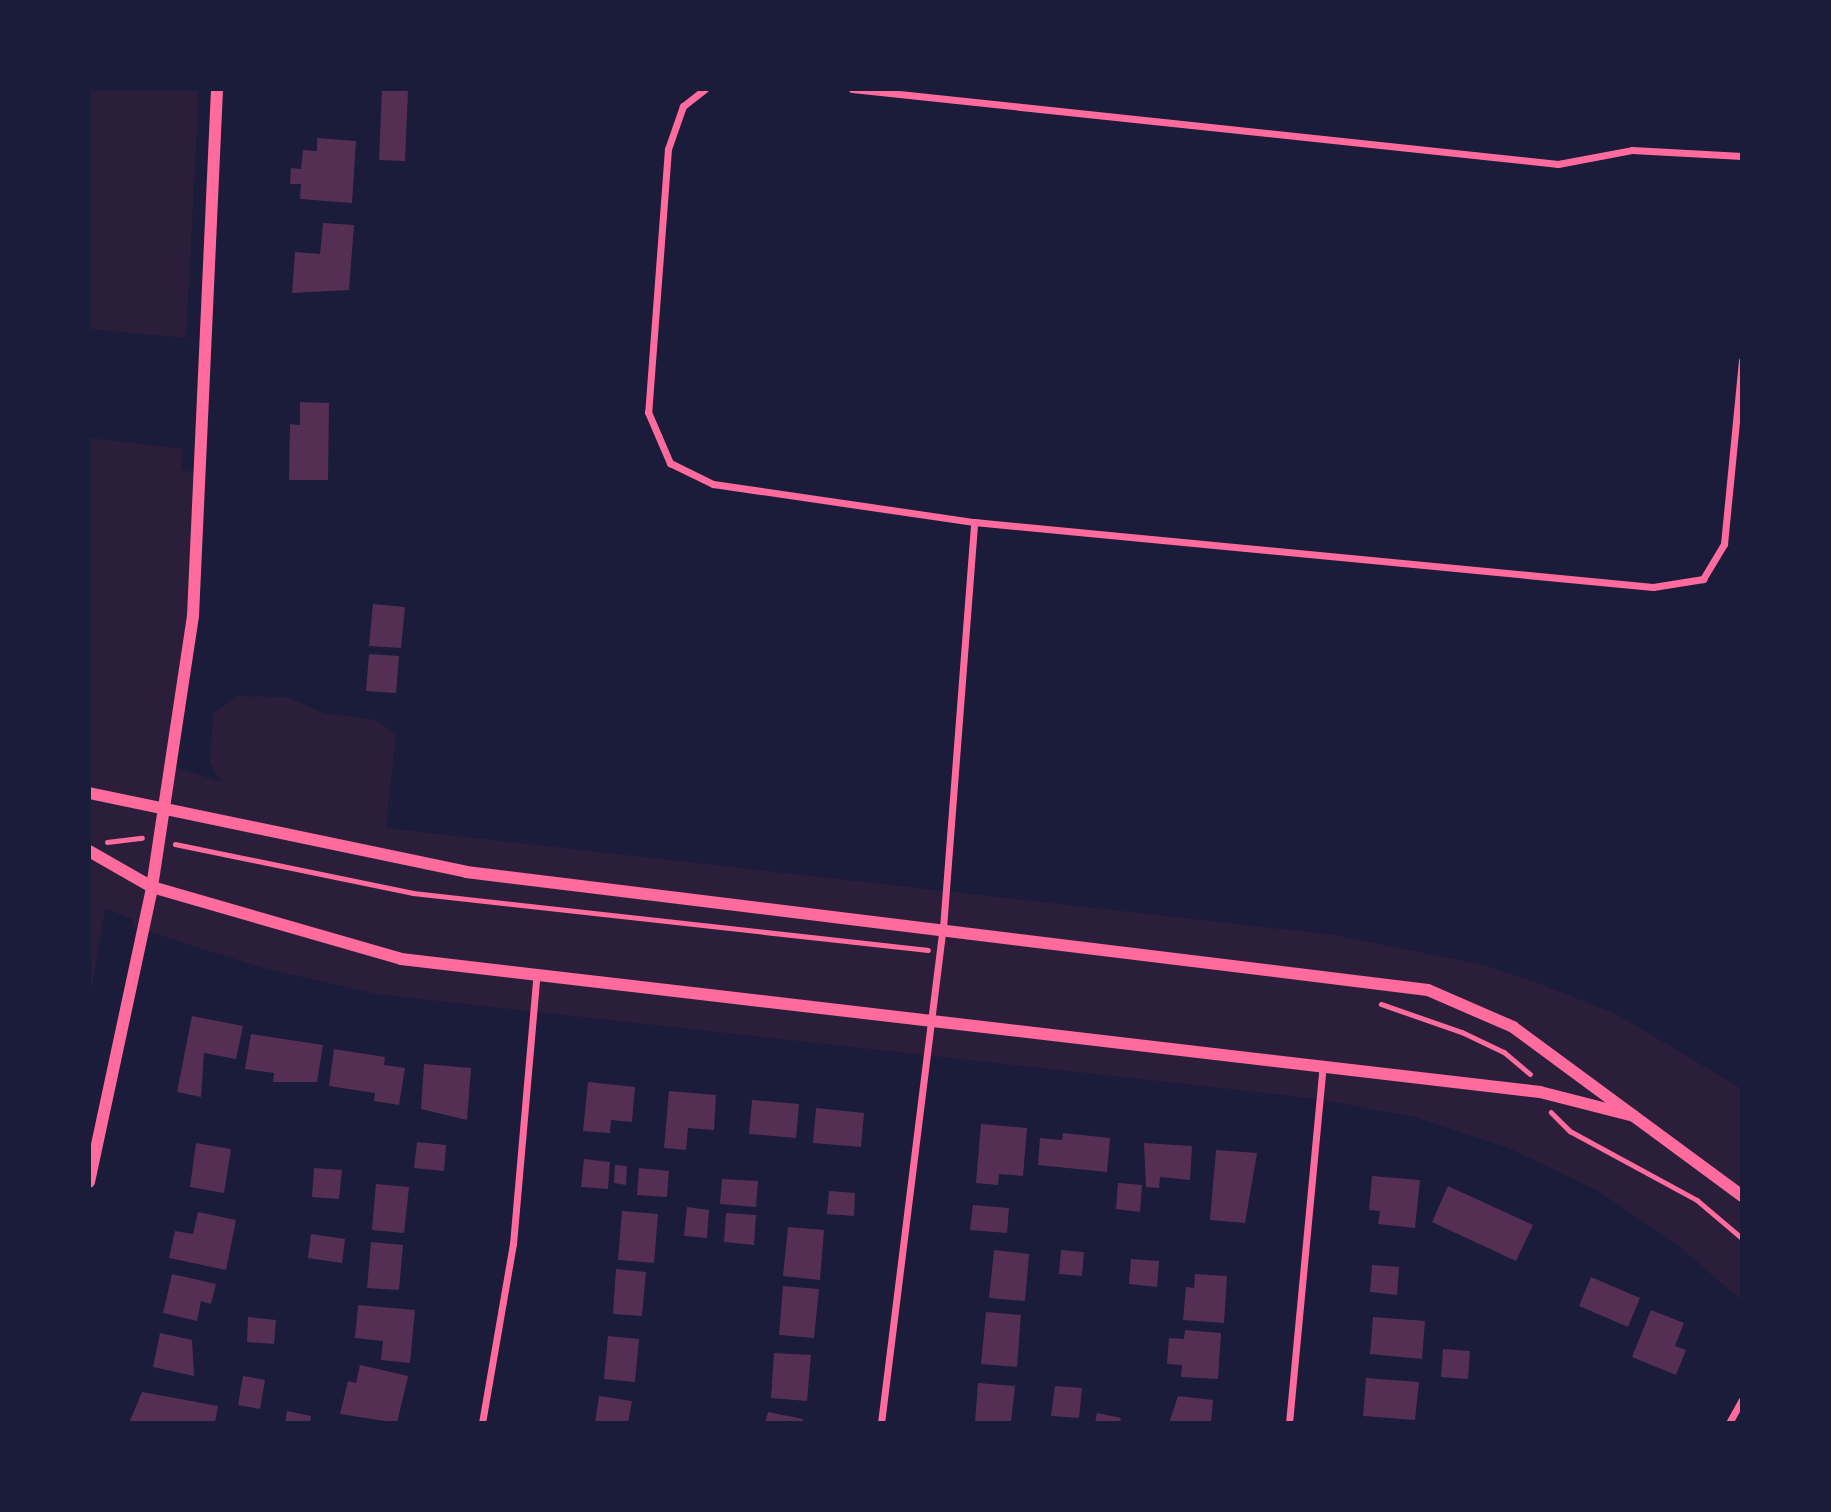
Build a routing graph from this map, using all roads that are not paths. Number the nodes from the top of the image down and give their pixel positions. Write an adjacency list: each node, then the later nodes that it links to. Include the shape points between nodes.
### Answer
1 (217, 89): 8 (street, via 193,616)
2 (705, 89): 6 (street, via 683,106 668,149 649,412 670,463 712,484)
3 (852, 89): 4 (street, via 1558,164 1632,150)
4 (1742, 156)
5 (1742, 361): 6 (street, via 1724,544 1703,579 1653,587)
6 (974, 522): 11 (street)
7 (89, 793): 8 (street)
8 (164, 811): 10 (street); 11 (street, via 466,872)
9 (89, 851): 10 (street)
10 (152, 887): 12 (street, via 401,959); 16 (street)
11 (943, 928): 13 (street); 15 (street, via 1428,990 1513,1027)
12 (536, 979): 13 (street); 19 (street, via 513,1244)
13 (933, 1019): 14 (street); 20 (street)
14 (1323, 1066): 15 (street, via 1540,1092); 21 (street)
15 (1641, 1118): 17 (street)
16 (89, 1182)
17 (1742, 1196)
18 (1742, 1400): 22 (street)
19 (482, 1423)
20 (881, 1423)
21 (1289, 1423)
22 (1729, 1423)

